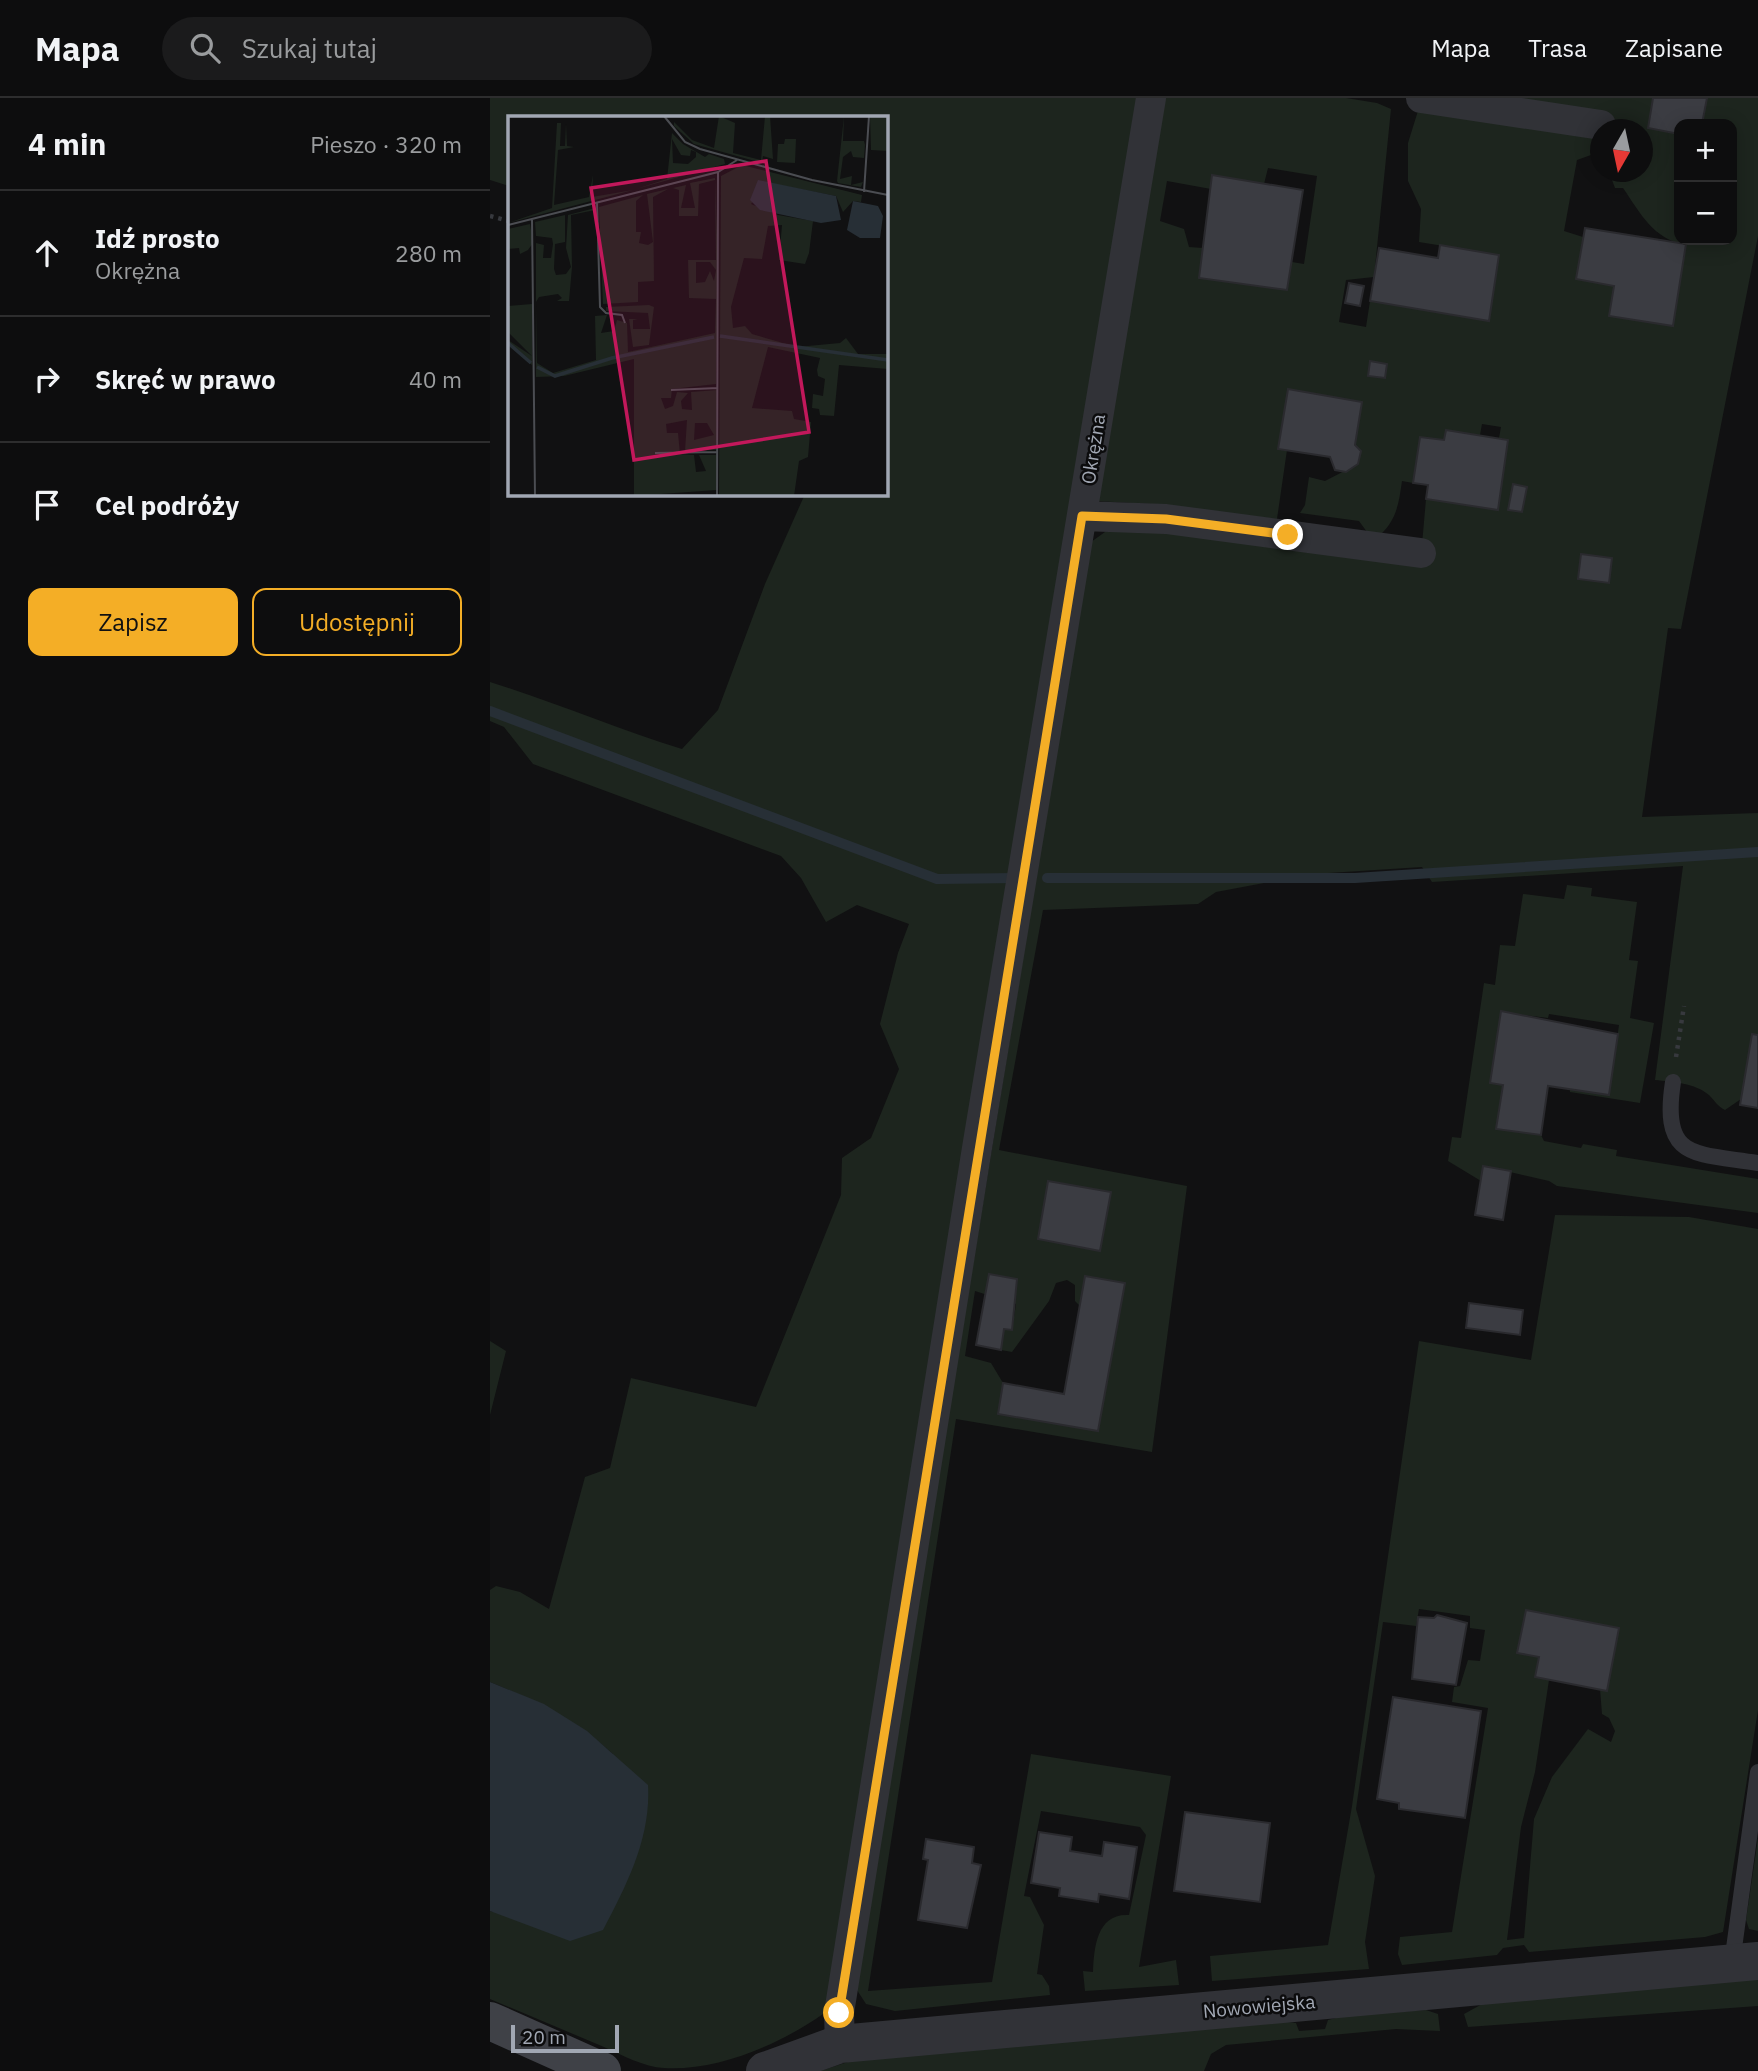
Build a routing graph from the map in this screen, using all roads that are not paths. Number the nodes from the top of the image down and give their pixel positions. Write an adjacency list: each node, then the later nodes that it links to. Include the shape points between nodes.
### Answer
1 (1152, 98): 4 (street, Okrężna)
2 (1422, 98): 3 (street)
3 (1590, 123)
4 (1082, 516): 5 (street, via 1166,519); 11 (street, Okrężna, via 839,2013)
5 (1421, 553)
6 (1673, 1082): 7 (lane, via 1669,1125 1678,1141 1692,1152)
7 (1758, 1163)
8 (1758, 1772): 9 (lane)
9 (1745, 1962): 11 (street, Nowowiejska)
10 (490, 2021): 12 (main road)
11 (840, 2044): 13 (street, Nowowiejska)
12 (603, 2071)
13 (765, 2071)

